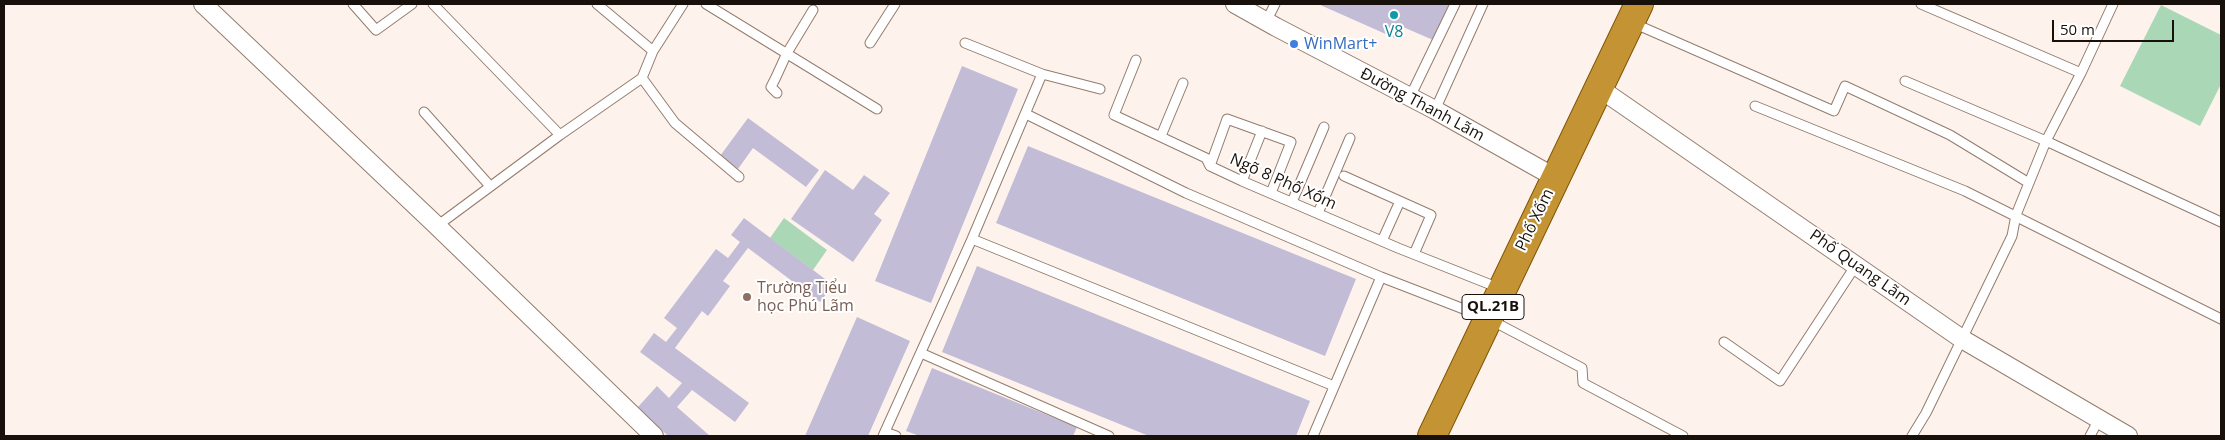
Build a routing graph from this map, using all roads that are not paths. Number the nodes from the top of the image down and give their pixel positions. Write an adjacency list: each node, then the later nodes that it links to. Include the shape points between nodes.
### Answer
1 (353, 4): 2 (lane, via 376,30)
2 (412, 4)
3 (433, 4): 39 (lane)
4 (597, 4): 20 (lane)
5 (683, 4): 20 (lane)
6 (706, 4): 21 (lane)
7 (895, 4): 18 (lane)
8 (1236, 4): 17 (street, Đường Thanh Lãm)
9 (1275, 4): 17 (lane)
10 (1455, 4): 31 (lane)
11 (1483, 4): 34 (lane)
12 (1921, 4): 23 (lane)
13 (2113, 4): 23 (lane)
14 (207, 5): 56 (street)
15 (813, 10): 21 (lane)
16 (1635, 13): 28 (highway, Phố Xốm / QL.21B); 48 (lane, via 1834,111 1845,86 1950,135)
17 (1266, 22): 31 (street, Đường Thanh Lãm)
18 (870, 43)
19 (965, 44): 24 (lane)
20 (653, 51): 25 (lane)
21 (787, 53): 30 (lane, via 772,87); 33 (lane)
22 (1136, 60): 40 (lane, Ngõ 8 Phố Xốm, via 1114,114)
23 (2081, 73): 42 (lane)
24 (1042, 74): 29 (lane); 36 (lane)
25 (642, 78): 39 (lane); 45 (lane, via 675,123)
26 (1904, 81): 42 (lane)
27 (1183, 83): 40 (lane)
28 (1599, 88): 46 (highway, Phố Xốm / QL.21B); 60 (street, Phố Quang Lãm)
29 (1100, 89)
30 (777, 94)
31 (1410, 97): 34 (street, Đường Thanh Lãm)
32 (1754, 106): 54 (lane, via 1941,181)
33 (877, 109)
34 (1435, 110): 46 (street, Đường Thanh Lãm)
35 (424, 112): 49 (lane)
36 (1026, 114): 57 (lane); 61 (lane, via 1186,193)
37 (1324, 127): 52 (lane)
38 (1262, 132): 43 (lane, via 1227,119); 47 (lane); 50 (lane, via 1291,142)
39 (560, 135): 49 (lane)
40 (1160, 136): 43 (lane, Ngõ 8 Phố Xốm, via 1206,158)
41 (1350, 138): 53 (lane)
42 (2046, 140): 48 (lane); 55 (lane)
43 (1210, 166): 47 (lane, Ngõ 8 Phố Xốm)
44 (1344, 176): 51 (lane)
45 (739, 177)
46 (1556, 178): 62 (highway, Phố Xốm / QL.21B)
47 (1242, 181): 50 (lane, Ngõ 8 Phố Xốm)
48 (2029, 183): 54 (lane)
49 (490, 186): 56 (lane)
50 (1271, 193): 52 (lane, Ngõ 8 Phố Xốm)
51 (1400, 201): 58 (lane); 59 (lane, via 1431,214)
52 (1292, 202): 53 (lane, Ngõ 8 Phố Xốm)
53 (1318, 213): 58 (lane, Ngõ 8 Phố Xốm)
54 (2016, 215): 64 (lane); 65 (lane, via 2012,236)
55 (2221, 222)
56 (438, 226): 72 (street)
57 (972, 239): 67 (lane); 68 (lane)
58 (1382, 241): 59 (lane, Ngõ 8 Phố Xốm)
59 (1414, 254): 62 (lane, Ngõ 8 Phố Xốm)
60 (1856, 265): 65 (street, Phố Quang Lãm); 66 (lane, via 1780,382)
61 (1381, 277): 63 (lane); 68 (lane)
62 (1502, 289): 63 (highway, Phố Xốm / QL.21B)
63 (1488, 318): 76 (highway, Phố Xốm / QL.21B); 77 (lane, via 1582,368 1583,383)
64 (2221, 319)
65 (1962, 339): 69 (street, Phố Quang Lãm); 78 (lane)
66 (1724, 342)
67 (920, 353): 70 (lane); 71 (lane)
68 (1334, 386): 75 (lane)
69 (2099, 419): 79 (lane); 80 (street, Phố Quang Lãm)
70 (1093, 433): 74 (lane)
71 (884, 434): 73 (lane)
72 (654, 436)
73 (896, 436)
74 (1109, 436)
75 (1313, 436)
76 (1432, 436)
77 (1683, 436)
78 (1912, 436)
79 (2090, 436)
80 (2128, 436)

